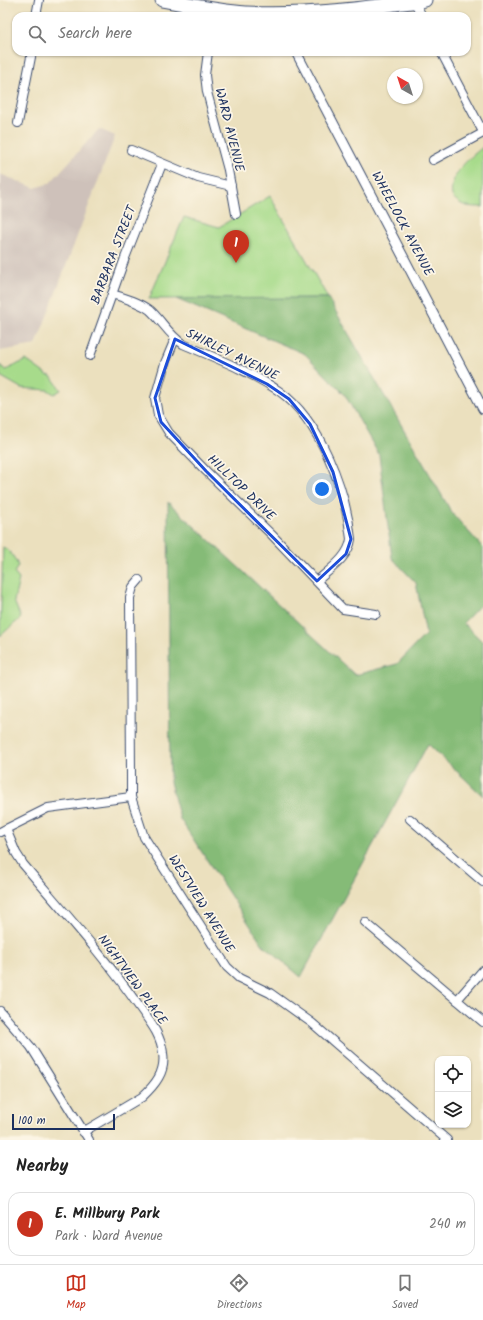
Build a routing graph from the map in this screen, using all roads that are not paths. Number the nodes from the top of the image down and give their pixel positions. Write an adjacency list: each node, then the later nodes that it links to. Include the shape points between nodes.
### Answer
1 (38, 0): 4 (street)
2 (167, 1): 5 (highway)
3 (420, 1): 6 (highway); 7 (street)
4 (36, 12)
5 (217, 12)
6 (309, 12)
7 (421, 12)
8 (31, 56): 12 (street)
9 (207, 56): 17 (street, WARD AVENUE, via 205,75 207,92)
10 (298, 56): 22 (street, WHEELOCK AVENUE)
11 (443, 56): 13 (street)
12 (18, 123)
13 (483, 132): 15 (street)
14 (131, 150): 16 (street)
15 (434, 160)
16 (162, 164): 17 (street, via 198,178); 19 (street, BARBARA STREET)
17 (231, 186): 18 (street, WARD AVENUE)
18 (236, 214)
19 (112, 294): 20 (street, SHIRLEY AVENUE, via 131,300 150,311); 21 (street, BARBARA STREET)
20 (175, 339): 24 (street, HILLTOP DRIVE, via 156,391 155,404 162,422 169,433 206,471); 24 (street, SHIRLEY AVENUE, via 252,375 280,392 297,408 318,437 342,496 351,539 346,554)
21 (90, 356)
22 (483, 409)
23 (139, 580): 26 (street, WESTVIEW AVENUE, via 130,598)
24 (317, 581): 25 (street, HILLTOP DRIVE, via 343,609)
25 (376, 614)
26 (131, 797): 28 (street, via 48,808); 37 (street, WESTVIEW AVENUE, via 144,837 227,967 239,978 270,992 312,1023)
27 (410, 819): 29 (street)
28 (3, 830): 35 (street, NIGHTVIEW PLACE, via 23,864 105,960 161,1040 164,1065 152,1087 142,1097)
29 (483, 882)
30 (365, 922): 32 (street)
31 (483, 970): 32 (street)
32 (457, 1000): 34 (street)
33 (0, 1011): 35 (street, via 31,1047)
34 (483, 1022)
35 (83, 1132): 36 (street)
36 (89, 1140)
37 (447, 1140)

